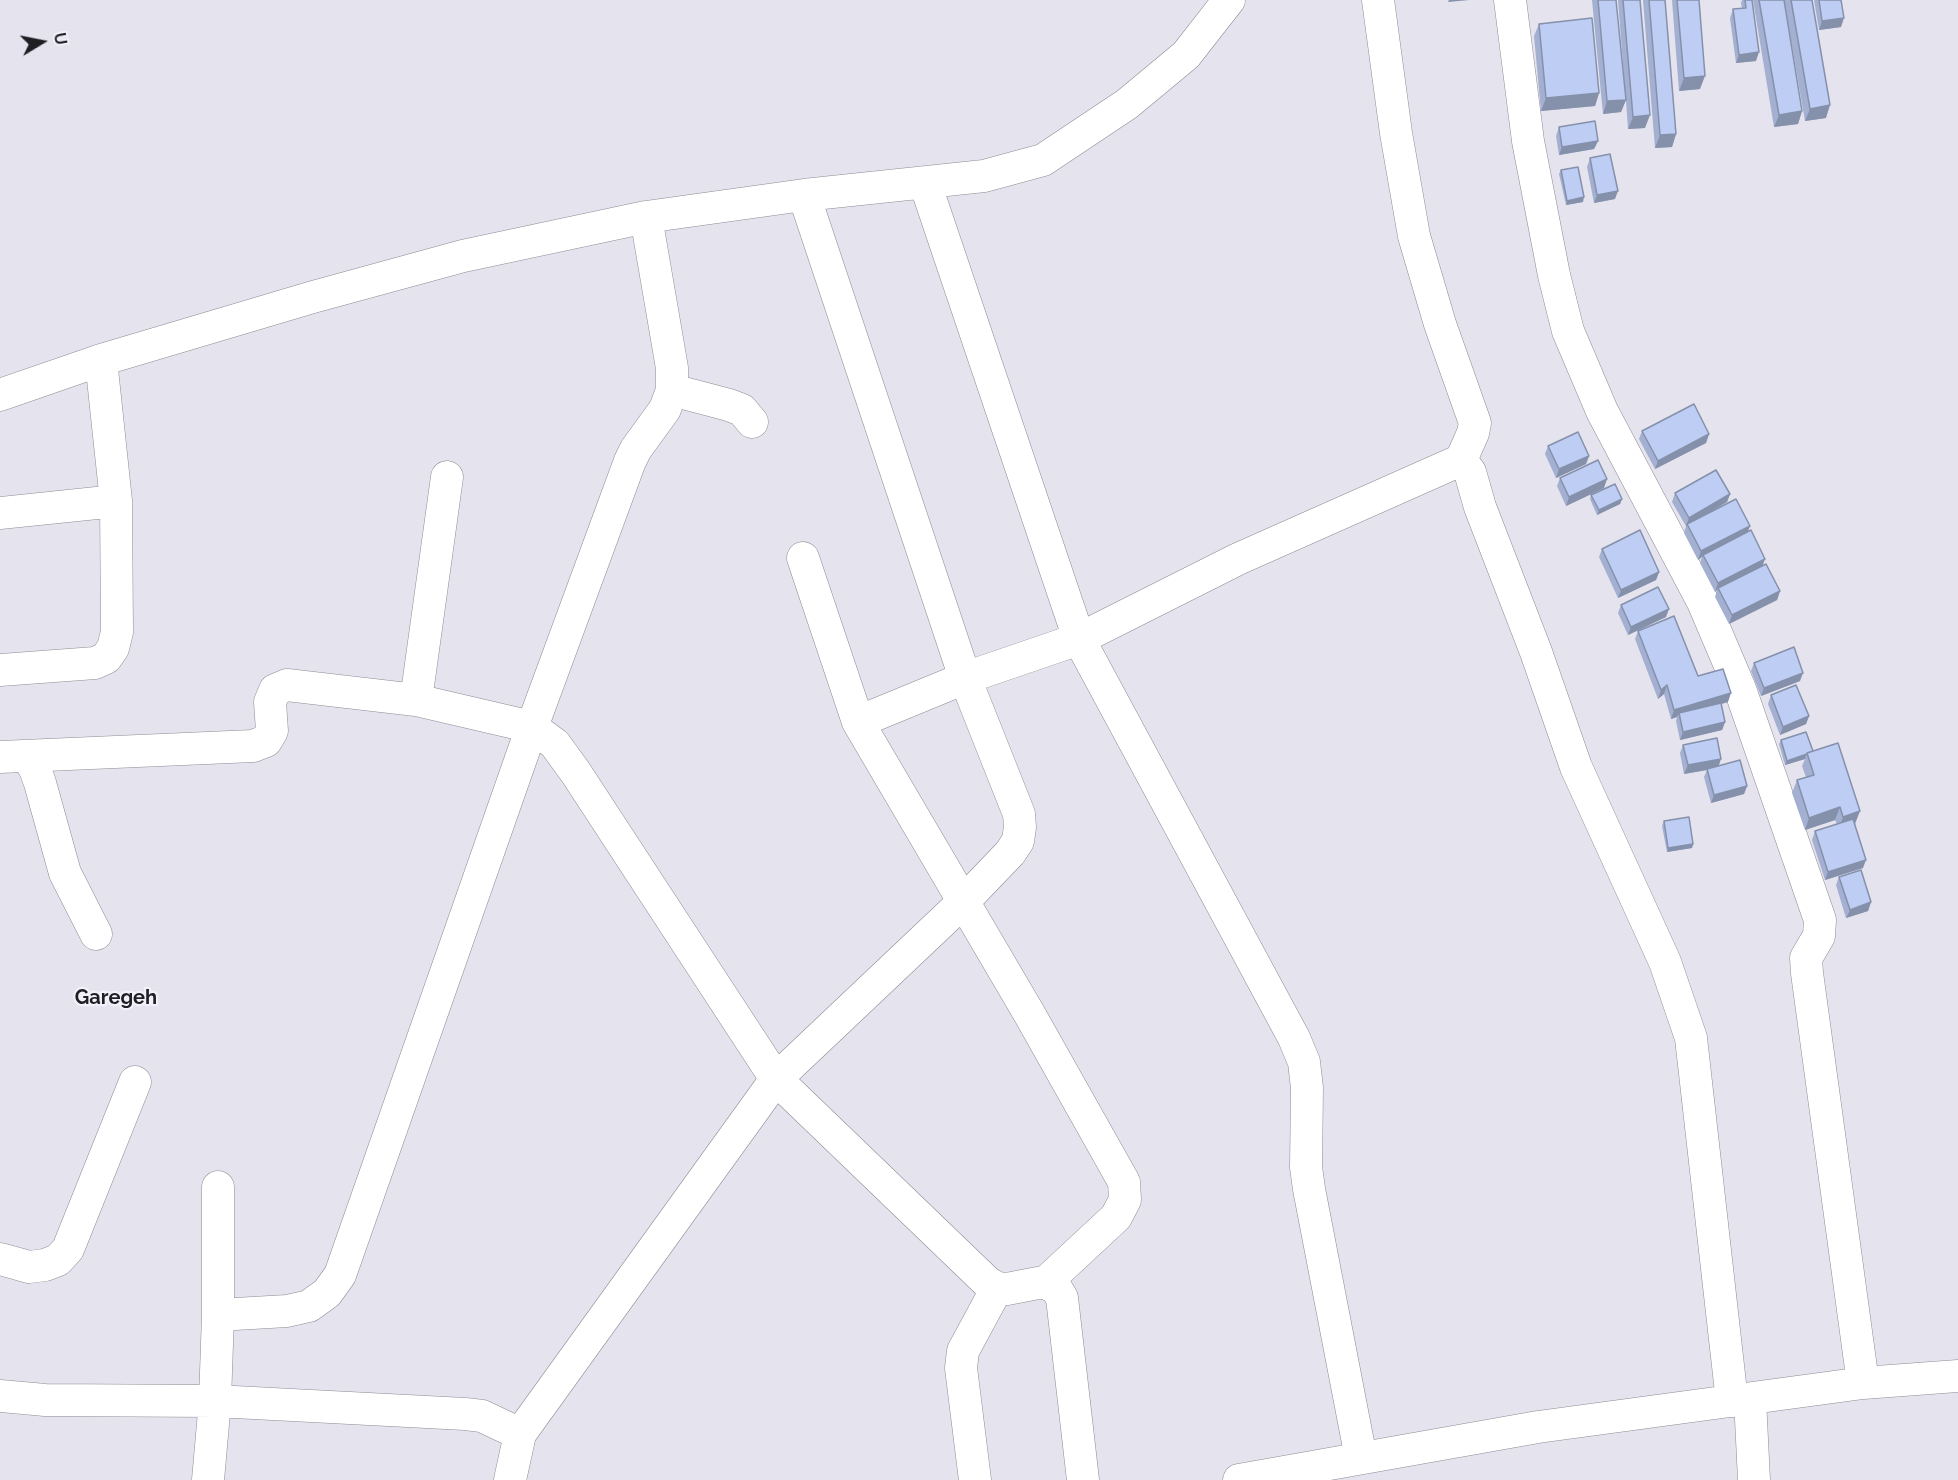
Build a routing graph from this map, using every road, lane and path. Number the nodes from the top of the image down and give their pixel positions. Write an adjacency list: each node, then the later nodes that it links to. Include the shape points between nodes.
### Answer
1 (1229, 0): 4 (street, via 1186,55 1127,104 1043,160 984,176)
2 (1378, 0): 11 (street, via 1414,237 1475,423)
3 (1510, 0): 33 (street, via 1528,141 1568,331 1602,411 1703,602 1740,689 1820,920 1819,936 1806,958 1807,973)
4 (925, 183): 5 (street); 16 (street)
5 (804, 195): 6 (street); 18 (street)
6 (646, 217): 7 (street, via 463,256); 8 (street, via 672,368)
7 (101, 360): 9 (street); 13 (street)
8 (672, 390): 10 (street, via 742,410); 21 (street, via 665,409 630,461)
9 (0, 394)
10 (752, 422)
11 (1461, 460): 16 (street, via 1238,559); 35 (street, via 1470,472 1575,767 1665,962 1691,1038)
12 (447, 477): 19 (street)
13 (116, 501): 14 (street); 17 (street, via 117,632 113,648 106,658 95,663)
14 (0, 513)
15 (803, 558): 20 (street)
16 (1079, 639): 18 (street); 38 (street, via 1304,1062 1309,1190)
17 (0, 670)
18 (965, 678): 20 (street); 23 (street, via 1019,814 1020,827 1018,841 1010,853)
19 (416, 700): 21 (street); 22 (street, via 287,685 275,690 270,702 272,731 266,741 253,746)
20 (858, 722): 23 (street)
21 (532, 727): 25 (street, via 555,744 576,773); 31 (street, via 340,1275 327,1293 309,1306)
22 (13, 756): 24 (street, via 35,769 65,873)
23 (963, 902): 25 (street); 29 (street, via 1124,1182 1125,1200 1116,1217)
24 (96, 934)
25 (776, 1079): 30 (street); 37 (street)
26 (135, 1082): 28 (street, via 68,1250 45,1265 29,1267)
27 (218, 1187): 31 (street)
28 (0, 1259)
29 (1045, 1283): 30 (street); 43 (street, via 1056,1288 1062,1298)
30 (997, 1288): 42 (street, via 963,1351 961,1368)
31 (218, 1315): 36 (street)
32 (1958, 1376): 33 (street)
33 (1863, 1383): 35 (street)
34 (0, 1396): 36 (street)
35 (1741, 1400): 38 (street, via 1538,1427); 45 (street)
36 (214, 1401): 37 (street, via 482,1416); 40 (street)
37 (520, 1434): 41 (street)
38 (1361, 1458): 39 (street)
39 (1302, 1475): 44 (street)
40 (208, 1480)
41 (510, 1480)
42 (975, 1480)
43 (1083, 1480)
44 (1239, 1480)
45 (1754, 1480)

